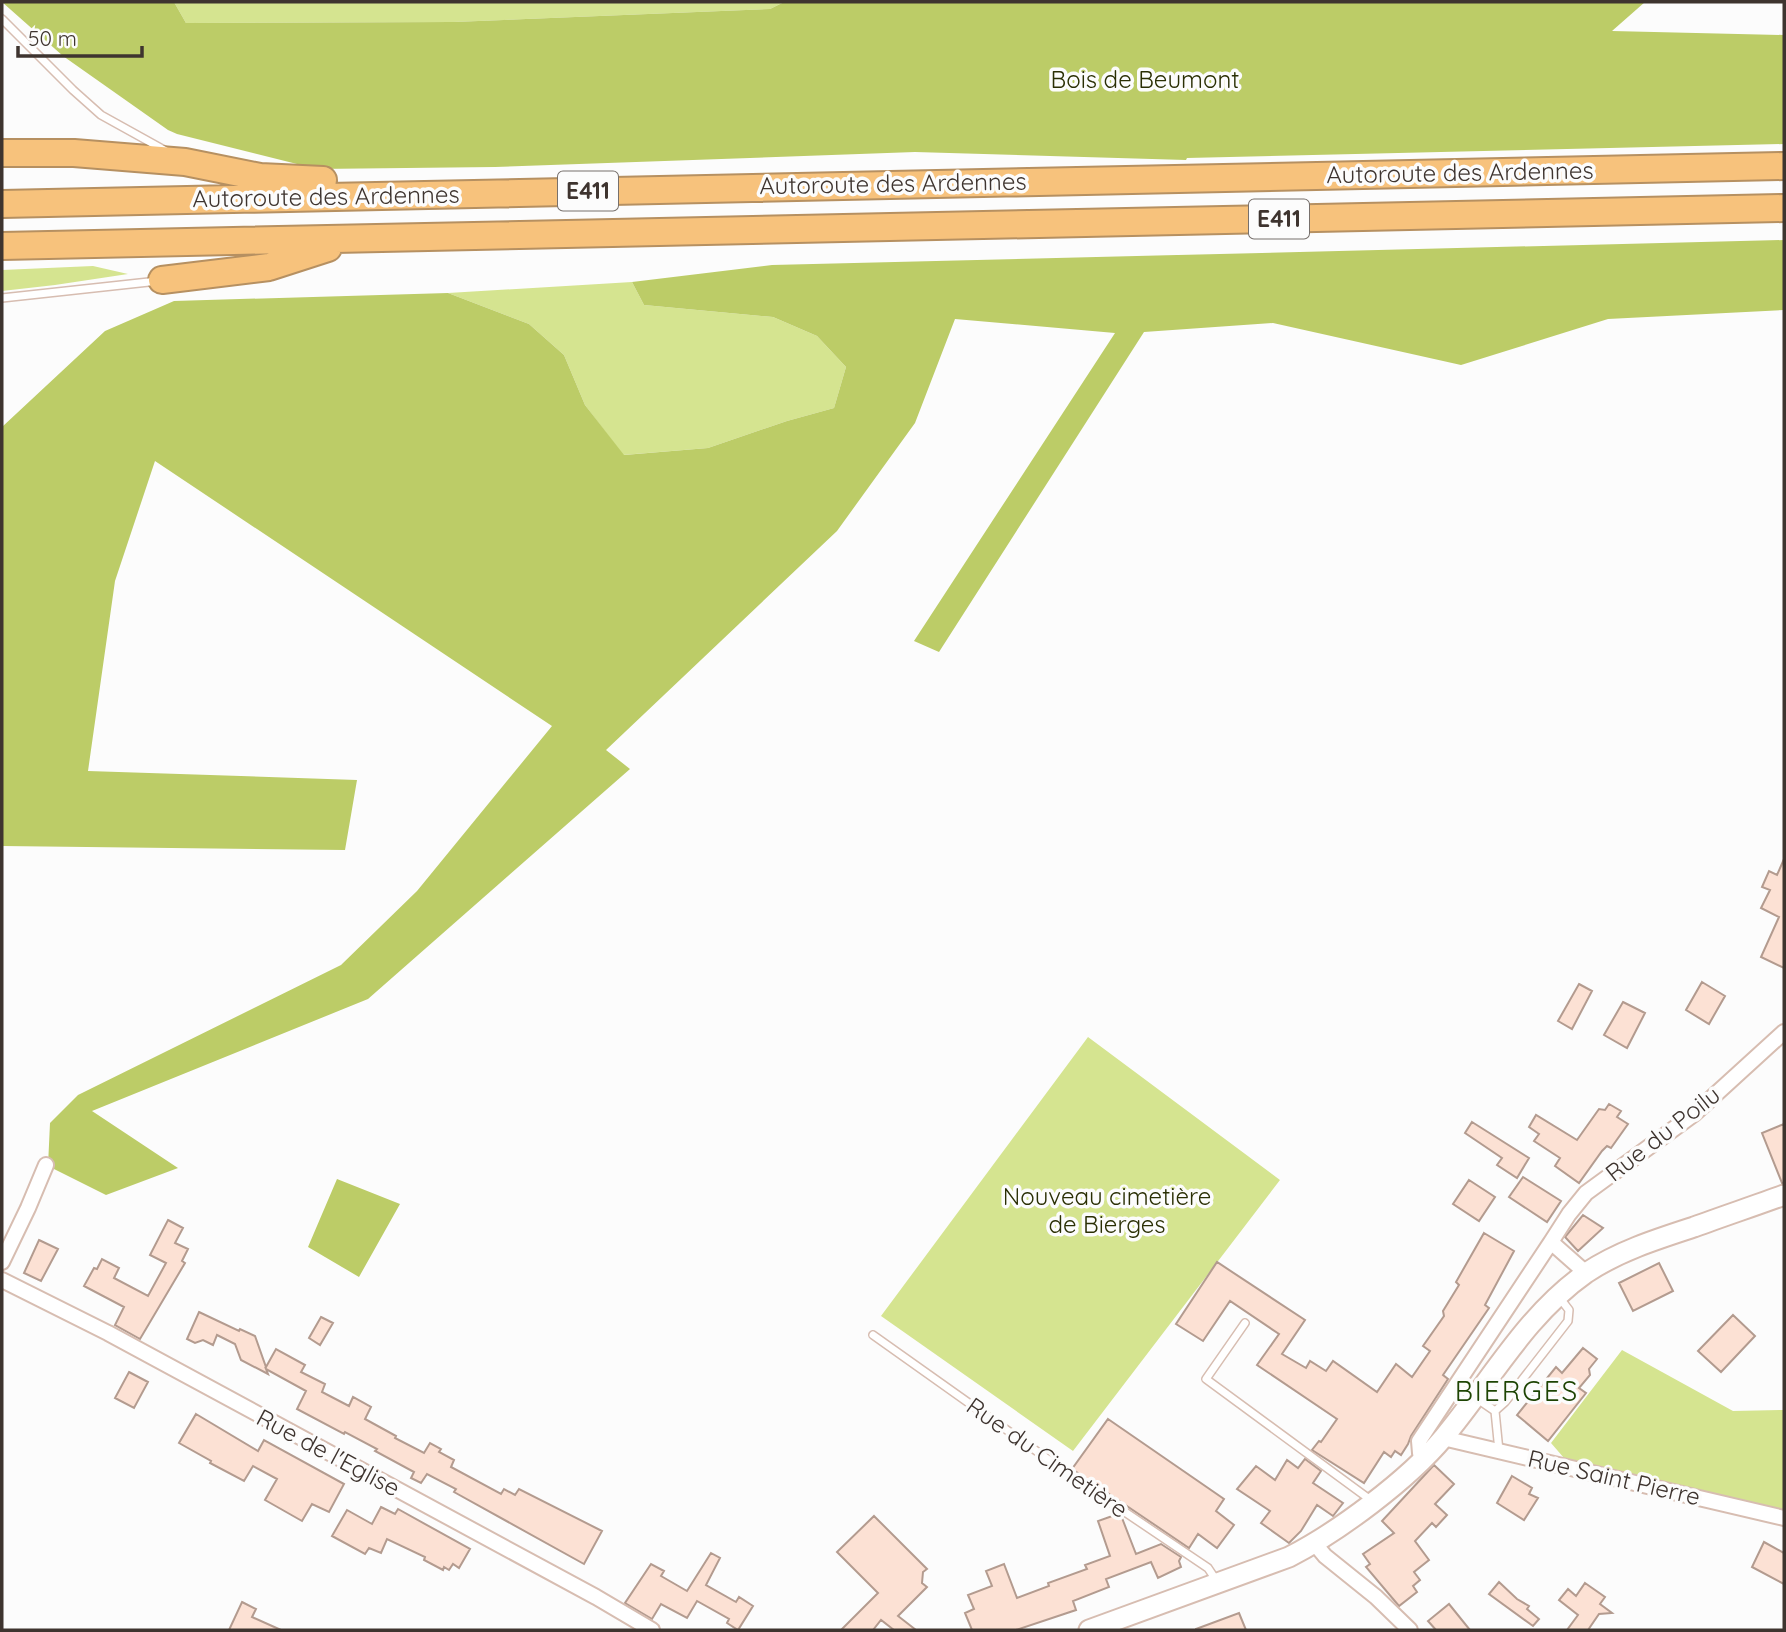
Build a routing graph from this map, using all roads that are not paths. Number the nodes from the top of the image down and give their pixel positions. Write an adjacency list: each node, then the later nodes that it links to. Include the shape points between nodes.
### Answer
1 (2, 19): 3 (lane, via 102,115)
2 (2, 153): 3 (highway, via 74,153)
3 (185, 162): 5 (highway, via 260,177 332,180)
4 (1784, 166): 5 (highway, Autoroute des Ardennes / E411)
5 (364, 196): 6 (highway, Autoroute des Ardennes / E411)
6 (2, 204)
7 (1784, 208): 8 (highway, Autoroute des Ardennes / E411)
8 (356, 239): 9 (highway, Autoroute des Ardennes / E411); 10 (highway, via 269,267)
9 (2, 246)
10 (162, 280): 11 (lane)
11 (2, 298)
12 (1784, 1032): 15 (street, Rue du Poilu, via 1694,1114 1587,1193)
13 (46, 1165): 16 (street)
14 (1784, 1195): 17 (street, via 1643,1244)
15 (1551, 1242): 17 (street); 26 (street, Rue du Poilu, via 1419,1441)
16 (2, 1262)
17 (1586, 1273): 19 (street)
18 (2, 1280): 32 (street, Rue de l'Eglise)
19 (1558, 1297): 22 (street); 23 (lane, via 1569,1310 1568,1321)
20 (1245, 1323): 27 (lane, via 1206,1379)
21 (873, 1335): 30 (lane, Rue du Cimetière, via 1208,1568)
22 (1475, 1397): 23 (lane); 24 (street)
23 (1495, 1411): 25 (lane)
24 (1443, 1438): 25 (street, Rue Saint Pierre); 26 (street)
25 (1500, 1451): 28 (street, Rue Saint Pierre)
26 (1423, 1460): 27 (street)
27 (1372, 1501): 29 (street)
28 (1784, 1518)
29 (1315, 1544): 30 (street); 33 (street)
30 (1218, 1583): 31 (street)
31 (1096, 1629)
32 (652, 1630)
33 (1410, 1630)

